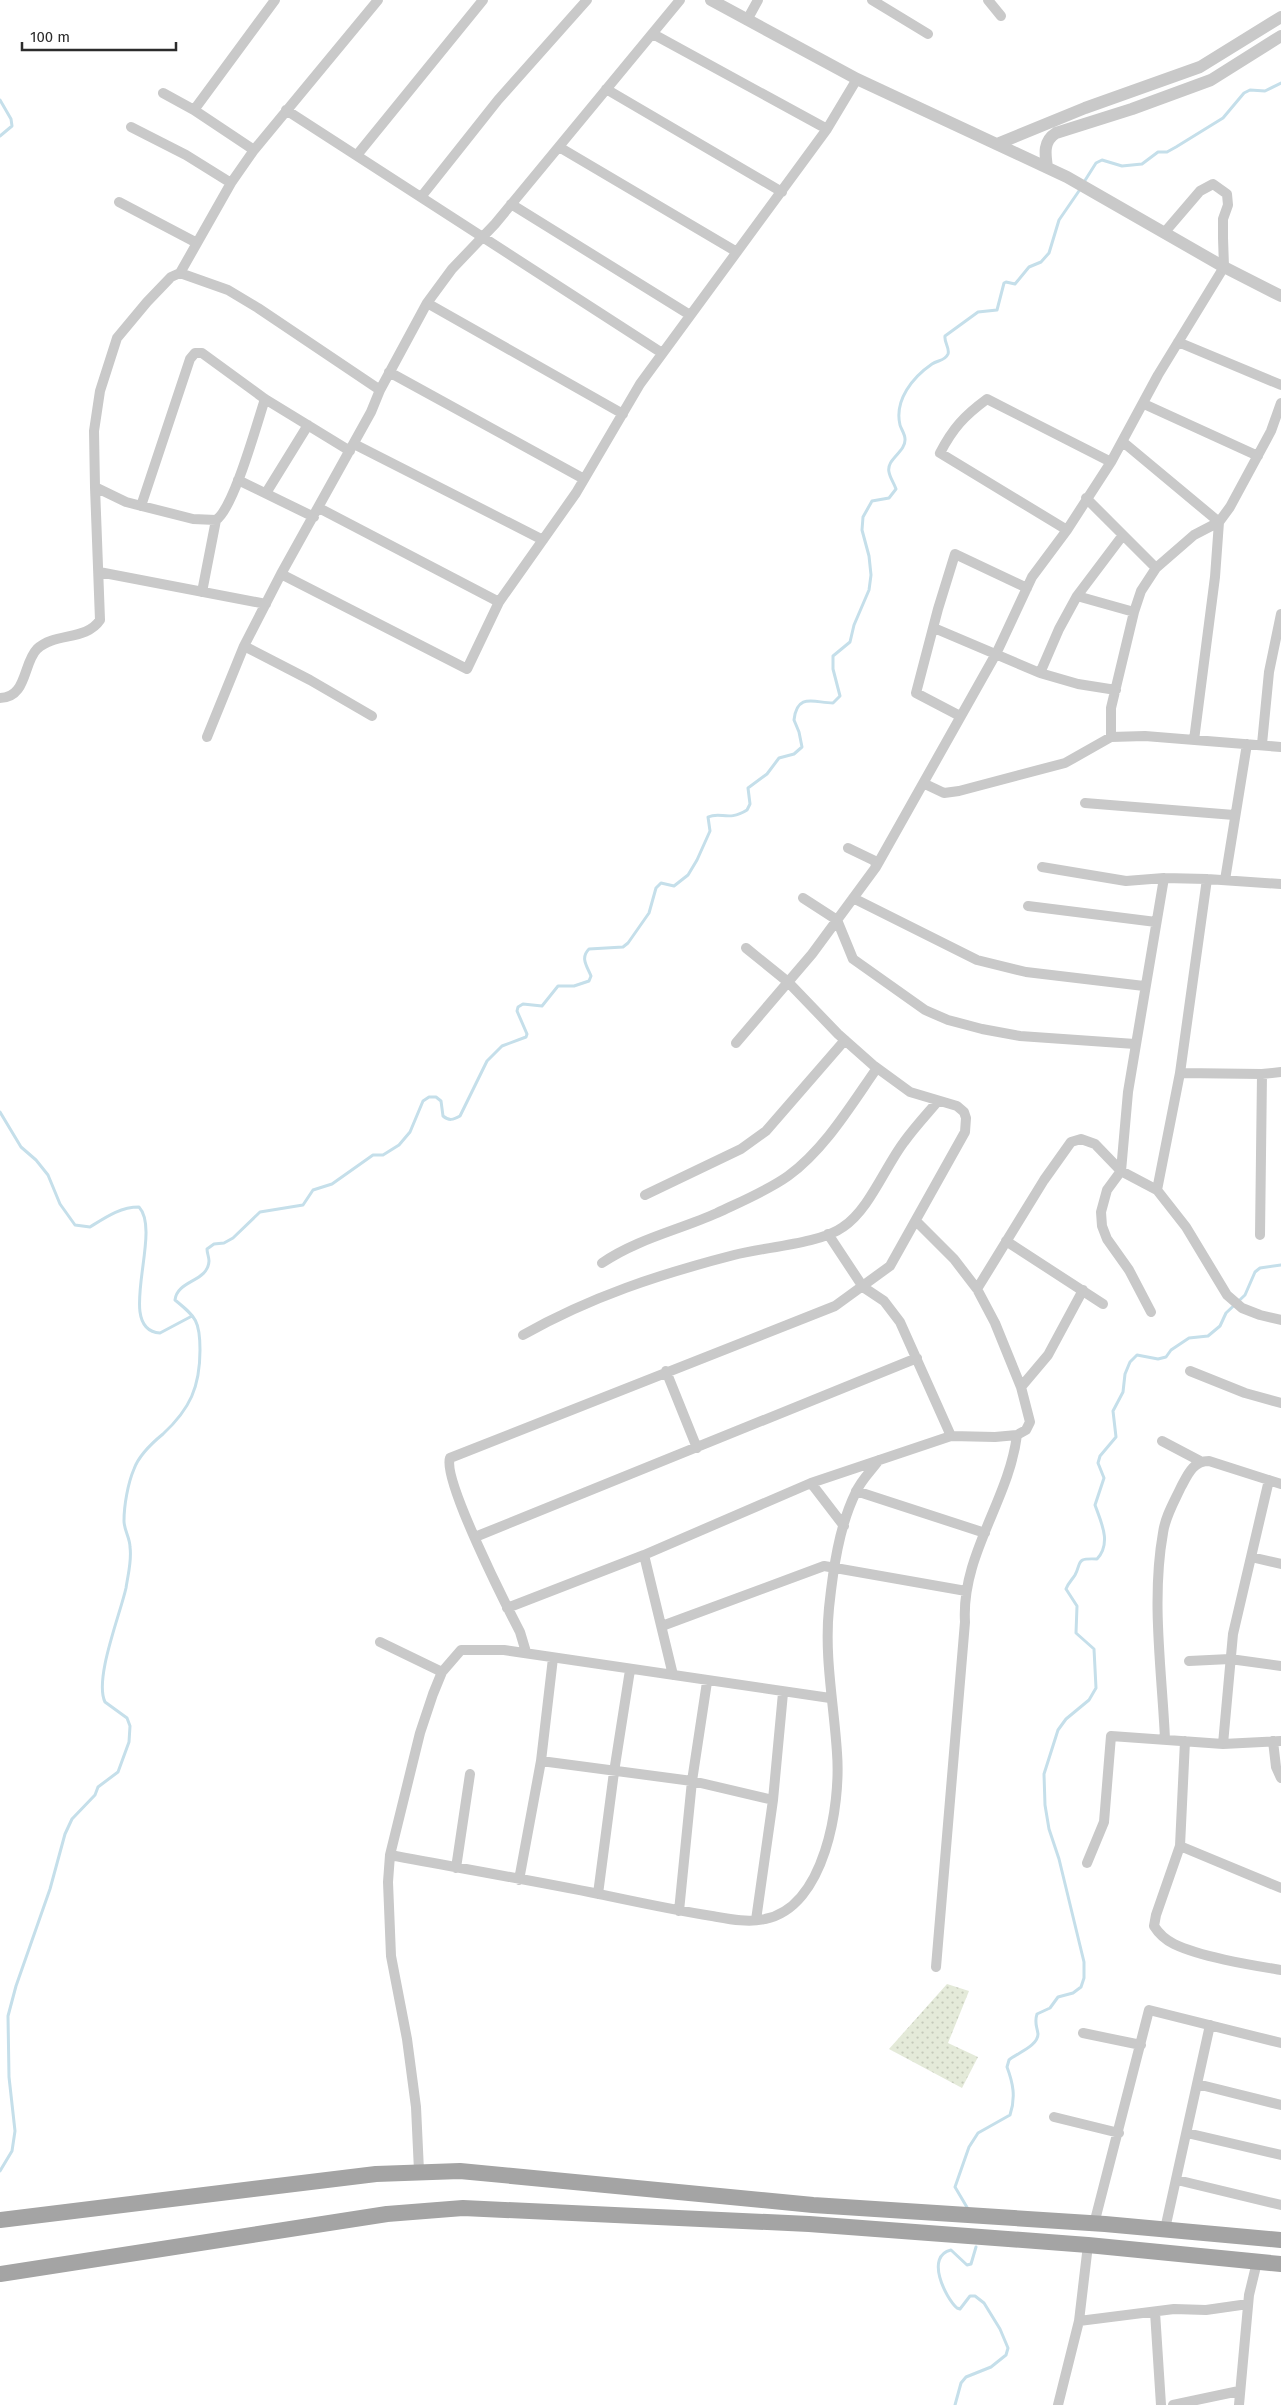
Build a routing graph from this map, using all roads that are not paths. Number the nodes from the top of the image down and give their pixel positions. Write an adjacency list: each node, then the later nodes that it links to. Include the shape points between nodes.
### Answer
1 (275, 0): 19 (street)
2 (378, 0): 20 (street)
3 (483, 0): 27 (street)
4 (587, 0): 31 (street, via 498,100)
5 (680, 0): 13 (street)
6 (711, 0): 12 (street)
7 (758, 0): 12 (street)
8 (872, 0): 14 (street)
9 (988, 0): 10 (street)
10 (1001, 16)
11 (1281, 16): 22 (street, via 1200,67)
12 (747, 20): 16 (street)
13 (653, 34): 17 (street); 23 (street)
14 (928, 34)
15 (1281, 36): 22 (street, via 1211,80 1132,109)
16 (857, 79): 23 (street); 24 (street)
17 (606, 89): 25 (street); 30 (street)
18 (163, 93): 19 (street)
19 (194, 110): 26 (street)
20 (286, 110): 26 (street); 27 (street)
21 (131, 127): 29 (street)
22 (1053, 128): 24 (street); 28 (street, via 1046,146)
23 (828, 129): 30 (street)
24 (997, 144): 28 (street)
25 (559, 147): 33 (street); 37 (street)
26 (254, 150): 29 (street)
27 (357, 155): 31 (street)
28 (1047, 167): 34 (street)
29 (231, 183): 36 (street)
30 (782, 192): 37 (street)
31 (421, 197): 35 (street)
32 (119, 202): 36 (street)
33 (511, 204): 35 (street); 42 (street)
34 (1164, 233): 38 (street); 38 (street, via 1200,191 1213,184 1227,194 1222,238)
35 (483, 236): 41 (street); 44 (street)
36 (197, 243): 39 (street)
37 (737, 252): 42 (street)
38 (1224, 267): 40 (street); 43 (street)
39 (180, 273): 47 (street, via 228,290); 59 (street, via 171,277 117,338 100,392 94,431)
40 (1281, 296)
41 (426, 303): 45 (street); 51 (street)
42 (690, 315): 44 (street)
43 (1178, 342): 46 (street); 50 (street)
44 (662, 353): 51 (street)
45 (389, 372): 47 (street); 57 (street)
46 (1281, 385)
47 (380, 390): 54 (street)
48 (266, 399): 52 (street); 58 (street); 62 (street, via 202,353 195,353 190,359)
49 (1281, 403): 55 (street)
50 (1144, 404): 53 (street); 55 (street)
51 (623, 414): 57 (street)
52 (308, 425): 54 (street); 60 (street)
53 (1123, 442): 56 (street); 65 (street)
54 (352, 448): 63 (street); 68 (street)
55 (1258, 456): 65 (street)
56 (1111, 462): 61 (street); 66 (street, via 987,399 961,419 950,433 940,453)
57 (584, 479): 68 (street)
58 (238, 480): 60 (street); 64 (street, via 222,516)
59 (95, 487): 62 (street); 70 (street)
60 (266, 493): 63 (street)
61 (1086, 498): 66 (street); 67 (street)
62 (141, 506): 64 (street, via 193,519)
63 (317, 512): 71 (street); 75 (street)
64 (216, 520): 73 (street)
65 (1219, 522): 69 (street, via 1194,535); 89 (street)
66 (1067, 530): 72 (street, via 1044,558)
67 (1123, 535): 69 (street); 74 (street)
68 (543, 540): 75 (street)
69 (1156, 568): 77 (street)
70 (99, 572): 73 (street); 84 (street, via 100,620 87,632 44,643 30,660 18,690 12,696)
71 (281, 574): 75 (street, via 466,669); 76 (street)
72 (1027, 588): 79 (street, via 956,554); 81 (street)
73 (202, 592): 76 (street)
74 (1077, 596): 77 (street); 82 (street)
75 (499, 602)
76 (266, 604): 80 (street)
77 (1134, 612): 83 (street)
78 (1281, 614): 91 (street, via 1269,672)
79 (934, 628): 81 (street); 86 (street, via 916,693)
80 (244, 646): 85 (street); 87 (street)
81 (997, 652): 82 (street); 86 (street)
82 (1040, 672): 83 (street, via 1078,684)
83 (1116, 690): 88 (street, via 1111,708)
84 (0, 698)
85 (372, 716)
86 (960, 716): 93 (street)
87 (207, 737)
88 (1111, 737): 89 (street); 93 (street, via 1065,763 959,791 944,793)
89 (1194, 740): 90 (street)
90 (1247, 744): 91 (street); 95 (street)
91 (1262, 744): 92 (street)
92 (1281, 747)
93 (925, 784): 97 (street)
94 (1085, 803): 95 (street)
95 (1234, 815): 101 (street)
96 (848, 848): 97 (street, via 875,861)
97 (876, 867): 104 (street)
98 (1042, 868): 99 (street, via 1126,882)
99 (1164, 878): 100 (street); 107 (street)
100 (1207, 878): 101 (street); 116 (street)
101 (1225, 880): 102 (street)
102 (1281, 884)
103 (803, 898): 106 (street)
104 (853, 898): 106 (street); 110 (street, via 977,960 1026,972)
105 (1028, 906): 107 (street)
106 (837, 920): 109 (street); 113 (street, via 853,959 925,1010 948,1020 1020,1036)
107 (1156, 922): 110 (street)
108 (746, 948): 109 (street)
109 (788, 982): 111 (street); 112 (street)
110 (1144, 986): 113 (street)
111 (845, 1040): 114 (street); 121 (street, via 766,1130 741,1149)
112 (736, 1044)
113 (1135, 1044): 119 (street)
114 (877, 1068): 118 (street, via 910,1092); 126 (street, via 843,1116 808,1158 787,1177 716,1213 618,1252)
115 (1281, 1072): 117 (street)
116 (1180, 1073): 117 (street); 120 (street)
117 (1262, 1074): 124 (street)
118 (938, 1101): 122 (street, via 957,1106 964,1112 965,1132); 123 (street, via 904,1142 862,1210 843,1228)
119 (1121, 1171): 120 (street); 125 (street, via 1095,1144 1082,1139 1071,1142); 131 (street, via 1107,1190 1101,1212 1102,1226)
120 (1157, 1190): 132 (street, via 1186,1227 1227,1295 1242,1308)
121 (645, 1195)
122 (916, 1221): 127 (street, via 890,1266); 128 (street, via 954,1259)
123 (828, 1234): 127 (street); 133 (street, via 672,1272 608,1293 562,1313)
124 (1260, 1235)
125 (1006, 1241): 128 (street); 129 (street)
126 (602, 1263)
127 (863, 1287): 134 (street, via 884,1301 900,1322); 135 (street, via 835,1306 805,1320)
128 (977, 1289): 137 (street)
129 (1083, 1290): 130 (street); 137 (street, via 1048,1355)
130 (1104, 1304)
131 (1151, 1312)
132 (1281, 1320)
133 (523, 1336)
134 (918, 1358): 140 (street); 142 (street)
135 (666, 1371): 142 (street); 151 (street, via 450,1458 448,1463 455,1490)
136 (1190, 1371): 138 (street, via 1244,1393)
137 (1021, 1387): 139 (street, via 1030,1422 1026,1430)
138 (1281, 1402)
139 (1017, 1435): 140 (street); 150 (street, via 1010,1471)
140 (951, 1436): 143 (street)
141 (1162, 1441): 144 (street)
142 (697, 1448): 151 (street)
143 (880, 1460): 146 (street); 148 (street)
144 (1200, 1461): 145 (street); 171 (street, via 1183,1483 1163,1532 1159,1605)
145 (1269, 1480): 147 (street); 153 (street)
146 (811, 1483): 149 (street); 152 (street)
147 (1281, 1484)
148 (856, 1491): 149 (street); 150 (street)
149 (844, 1526): 155 (street)
150 (984, 1533): 156 (street)
151 (475, 1537): 157 (street)
152 (644, 1555): 157 (street); 158 (street)
153 (1251, 1557): 154 (street); 162 (street)
154 (1281, 1564)
155 (835, 1568): 156 (street); 158 (street, via 824,1566); 170 (street, via 829,1608)
156 (966, 1592): 190 (street)
157 (507, 1608): 160 (street)
158 (662, 1626): 167 (street)
159 (380, 1642): 166 (street)
160 (526, 1652): 161 (street); 166 (street, via 461,1650)
161 (554, 1658): 165 (street); 175 (street)
162 (1230, 1659): 163 (street); 164 (street); 174 (street)
163 (1189, 1661)
164 (1281, 1666)
165 (630, 1670): 167 (street); 176 (street)
166 (442, 1672): 182 (street, via 420,1733)
167 (673, 1675): 168 (street)
168 (707, 1682): 169 (street); 179 (street)
169 (783, 1693): 170 (street); 180 (street)
170 (830, 1698): 189 (street, via 838,1755 836,1791 824,1853 810,1886 795,1904 781,1914)
171 (1165, 1740): 172 (street); 183 (street, via 1111,1736 1104,1822)
172 (1185, 1741): 174 (street); 181 (street)
173 (1277, 1741): 174 (street); 178 (street, via 1276,1767)
174 (1223, 1744)
175 (540, 1760): 176 (street); 185 (street)
176 (614, 1772): 179 (street); 187 (street)
177 (470, 1774): 184 (street)
178 (1281, 1778)
179 (692, 1781): 180 (street); 188 (street)
180 (773, 1800): 189 (street)
181 (1180, 1846): 186 (street); 191 (street, via 1156,1914 1154,1926 1160,1934 1173,1944 1190,1950)
182 (390, 1855): 184 (street); 202 (street, via 388,1882 392,1956 416,2107)
183 (1087, 1864)
184 (456, 1868): 185 (street)
185 (519, 1880): 187 (street)
186 (1281, 1888)
187 (598, 1894): 188 (street)
188 (679, 1911): 189 (street)
189 (756, 1920)
190 (936, 1968)
191 (1281, 1970)
192 (1210, 2025): 194 (street); 195 (street, via 1150,2010); 196 (street)
193 (1083, 2033): 195 (street)
194 (1281, 2042)
195 (1141, 2045): 199 (street)
196 (1197, 2084): 197 (street); 200 (street)
197 (1281, 2105)
198 (1054, 2117): 199 (street)
199 (1120, 2132): 208 (street)
200 (1186, 2133): 201 (street); 203 (street)
201 (1281, 2155)
202 (419, 2171): 204 (main road, via 488,2173); 206 (main road)
203 (1177, 2180): 205 (street); 209 (street)
204 (812, 2205): 207 (main road); 208 (main road)
205 (1281, 2205)
206 (0, 2220)
207 (809, 2224): 211 (main road); 214 (main road, via 514,2209 437,2209)
208 (1094, 2224): 209 (main road)
209 (1165, 2229): 210 (main road)
210 (1281, 2240)
211 (1088, 2245): 212 (main road); 217 (street)
212 (1256, 2262): 213 (main road); 215 (street)
213 (1281, 2264)
214 (0, 2274)
215 (1248, 2304): 216 (street); 218 (street)
216 (1155, 2312): 217 (street); 220 (street)
217 (1079, 2321): 219 (street)
218 (1239, 2391): 221 (street); 222 (street)
219 (1058, 2405)
220 (1161, 2405)
221 (1173, 2405)
222 (1239, 2405)

